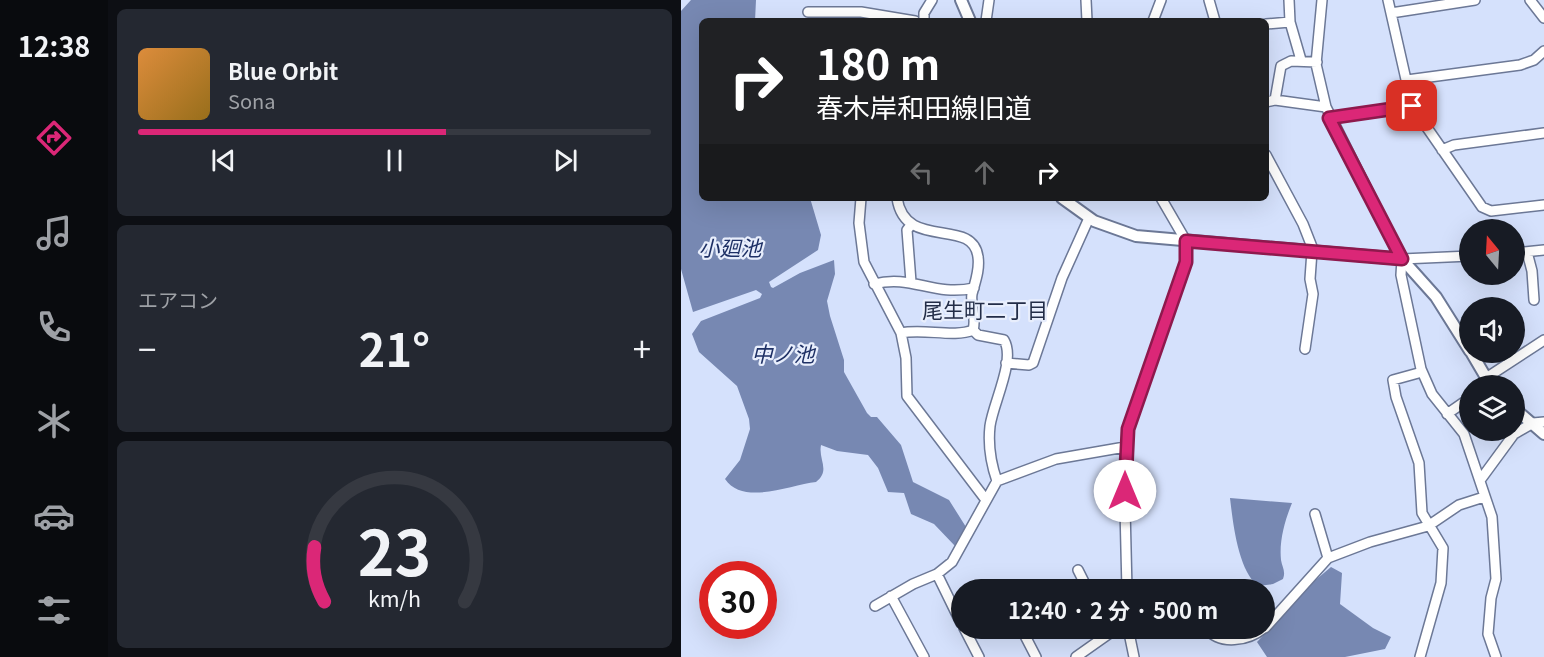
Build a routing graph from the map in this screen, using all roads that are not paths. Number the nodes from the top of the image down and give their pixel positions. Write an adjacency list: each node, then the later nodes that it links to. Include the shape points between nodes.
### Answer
1 (932, 0): 15 (street)
2 (961, 0): 16 (street)
3 (989, 0): 17 (street)
4 (1086, 0): 18 (street)
5 (1161, 0): 19 (street)
6 (1209, 0): 20 (street)
7 (1289, 0): 22 (street)
8 (1321, 0): 26 (street)
9 (1388, 0): 13 (street)
10 (1475, 0): 13 (street)
11 (1530, 0): 21 (street)
12 (807, 12): 14 (street, via 861,12)
13 (1391, 13): 27 (street)
14 (897, 18)
15 (924, 18)
16 (969, 18)
17 (986, 18)
18 (1087, 18)
19 (1154, 18)
20 (1214, 18)
21 (1544, 18)
22 (1290, 22): 23 (street); 25 (street)
23 (1269, 24)
24 (1544, 51): 27 (street, via 1520,65)
25 (1301, 60): 26 (street); 28 (street, via 1281,66)
26 (1317, 62): 30 (street)
27 (1407, 80): 29 (street)
28 (1271, 101): 30 (street)
29 (1412, 106): 31 (street); 33 (street)
30 (1326, 107): 31 (street)
31 (1329, 118): 47 (street)
32 (1544, 133): 33 (street)
33 (1442, 150): 39 (street, via 1482,207 1491,211)
34 (1269, 161): 44 (street, via 1303,224)
35 (861, 201): 49 (street, via 861,245)
36 (898, 201): 41 (street)
37 (1066, 201): 40 (street)
38 (1163, 201): 42 (street)
39 (1544, 205)
40 (1089, 218): 42 (street, via 1136,236); 57 (street, via 1066,268 1033,363)
41 (911, 225): 48 (street, via 907,230); 50 (street, via 969,241 978,258)
42 (1186, 241): 44 (street); 65 (street, via 1186,262)
43 (1544, 250): 45 (street)
44 (1313, 252): 47 (street); 56 (street, via 1313,294)
45 (1527, 252): 51 (street)
46 (1459, 256): 47 (street)
47 (1402, 259): 54 (street, via 1436,297); 58 (street, via 1401,275)
48 (911, 282): 49 (street); 50 (street, via 937,291)
49 (874, 284): 53 (street)
50 (974, 288): 52 (street)
51 (1535, 300)
52 (972, 330): 53 (street); 57 (street, via 1004,340)
53 (901, 333): 69 (street, via 907,396)
54 (1459, 334)
55 (1544, 340): 59 (street)
56 (1305, 349)
57 (1006, 363): 67 (street, via 990,428 990,451)
58 (1422, 372): 61 (street); 71 (street, via 1393,380 1419,463 1420,502)
59 (1497, 375)
60 (1459, 406): 61 (street)
61 (1447, 414): 66 (street, via 1464,434)
62 (1525, 415): 63 (street)
63 (1538, 423): 64 (street); 66 (street, via 1508,440)
64 (1544, 434)
65 (1125, 447): 67 (street, via 1056,459); 76 (street)
66 (1481, 479): 68 (street)
67 (997, 481): 69 (street)
68 (1484, 497): 71 (street, via 1459,505); 91 (street, via 1493,517 1496,579 1488,634)
69 (986, 500): 74 (street, via 952,562)
70 (1315, 514): 72 (street)
71 (1428, 526): 72 (street); 90 (street, via 1443,548 1441,583)
72 (1328, 558): 80 (street)
73 (1078, 570): 75 (street)
74 (937, 574): 77 (street); 78 (street)
75 (1082, 579)
76 (1127, 579)
77 (891, 596): 79 (street); 85 (street)
78 (951, 602)
79 (875, 606)
80 (1275, 616)
81 (970, 639): 86 (street)
82 (1027, 639): 87 (street)
83 (1100, 639): 88 (street)
84 (1130, 639): 89 (street)
85 (924, 657)
86 (979, 657)
87 (1036, 657)
88 (1076, 657)
89 (1134, 657)
90 (1420, 657)
91 (1496, 657)

